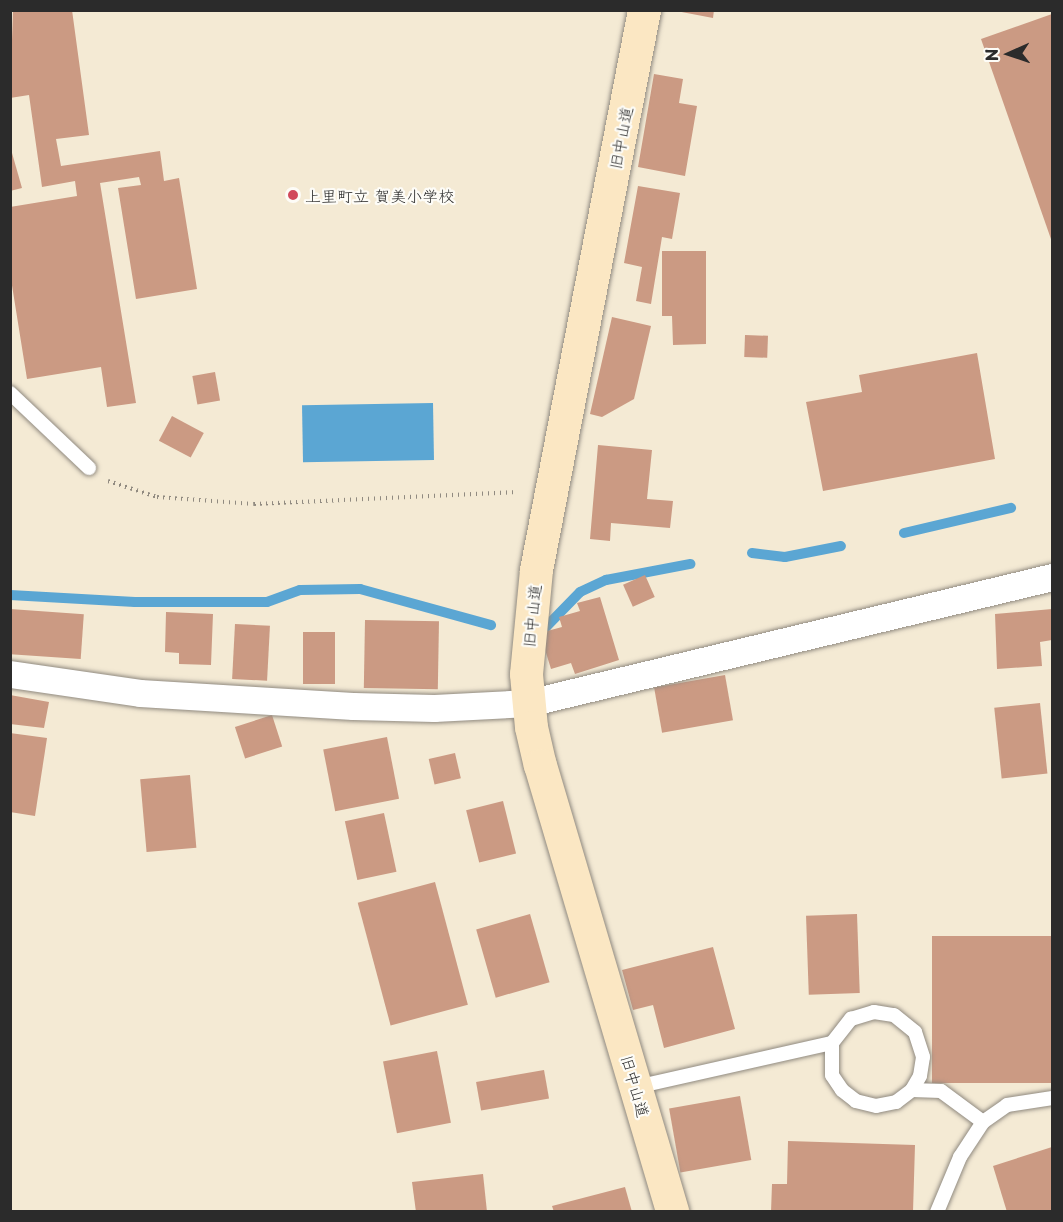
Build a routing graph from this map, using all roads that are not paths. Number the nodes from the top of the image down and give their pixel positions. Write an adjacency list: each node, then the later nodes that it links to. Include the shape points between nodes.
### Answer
1 (644, 10): 6 (main road, 旧中山道, via 530,614)
2 (10, 393): 3 (lane)
3 (89, 468)
4 (1053, 577): 6 (street)
5 (10, 674): 6 (street, via 140,693 353,706 434,708)
6 (528, 703): 8 (main road, 旧中山道, via 540,765)
7 (832, 1043): 8 (lane); 9 (lane, via 832,1075 856,1101 886,1105); 9 (lane, via 844,1025 861,1014 884,1012 902,1020 915,1032 922,1048 923,1066)
8 (636, 1087): 12 (main road, 旧中山道)
9 (912, 1090): 11 (lane, via 941,1090)
10 (1053, 1098): 11 (lane, via 1007,1105)
11 (983, 1122): 13 (lane, via 960,1156)
12 (672, 1212)
13 (937, 1212)

